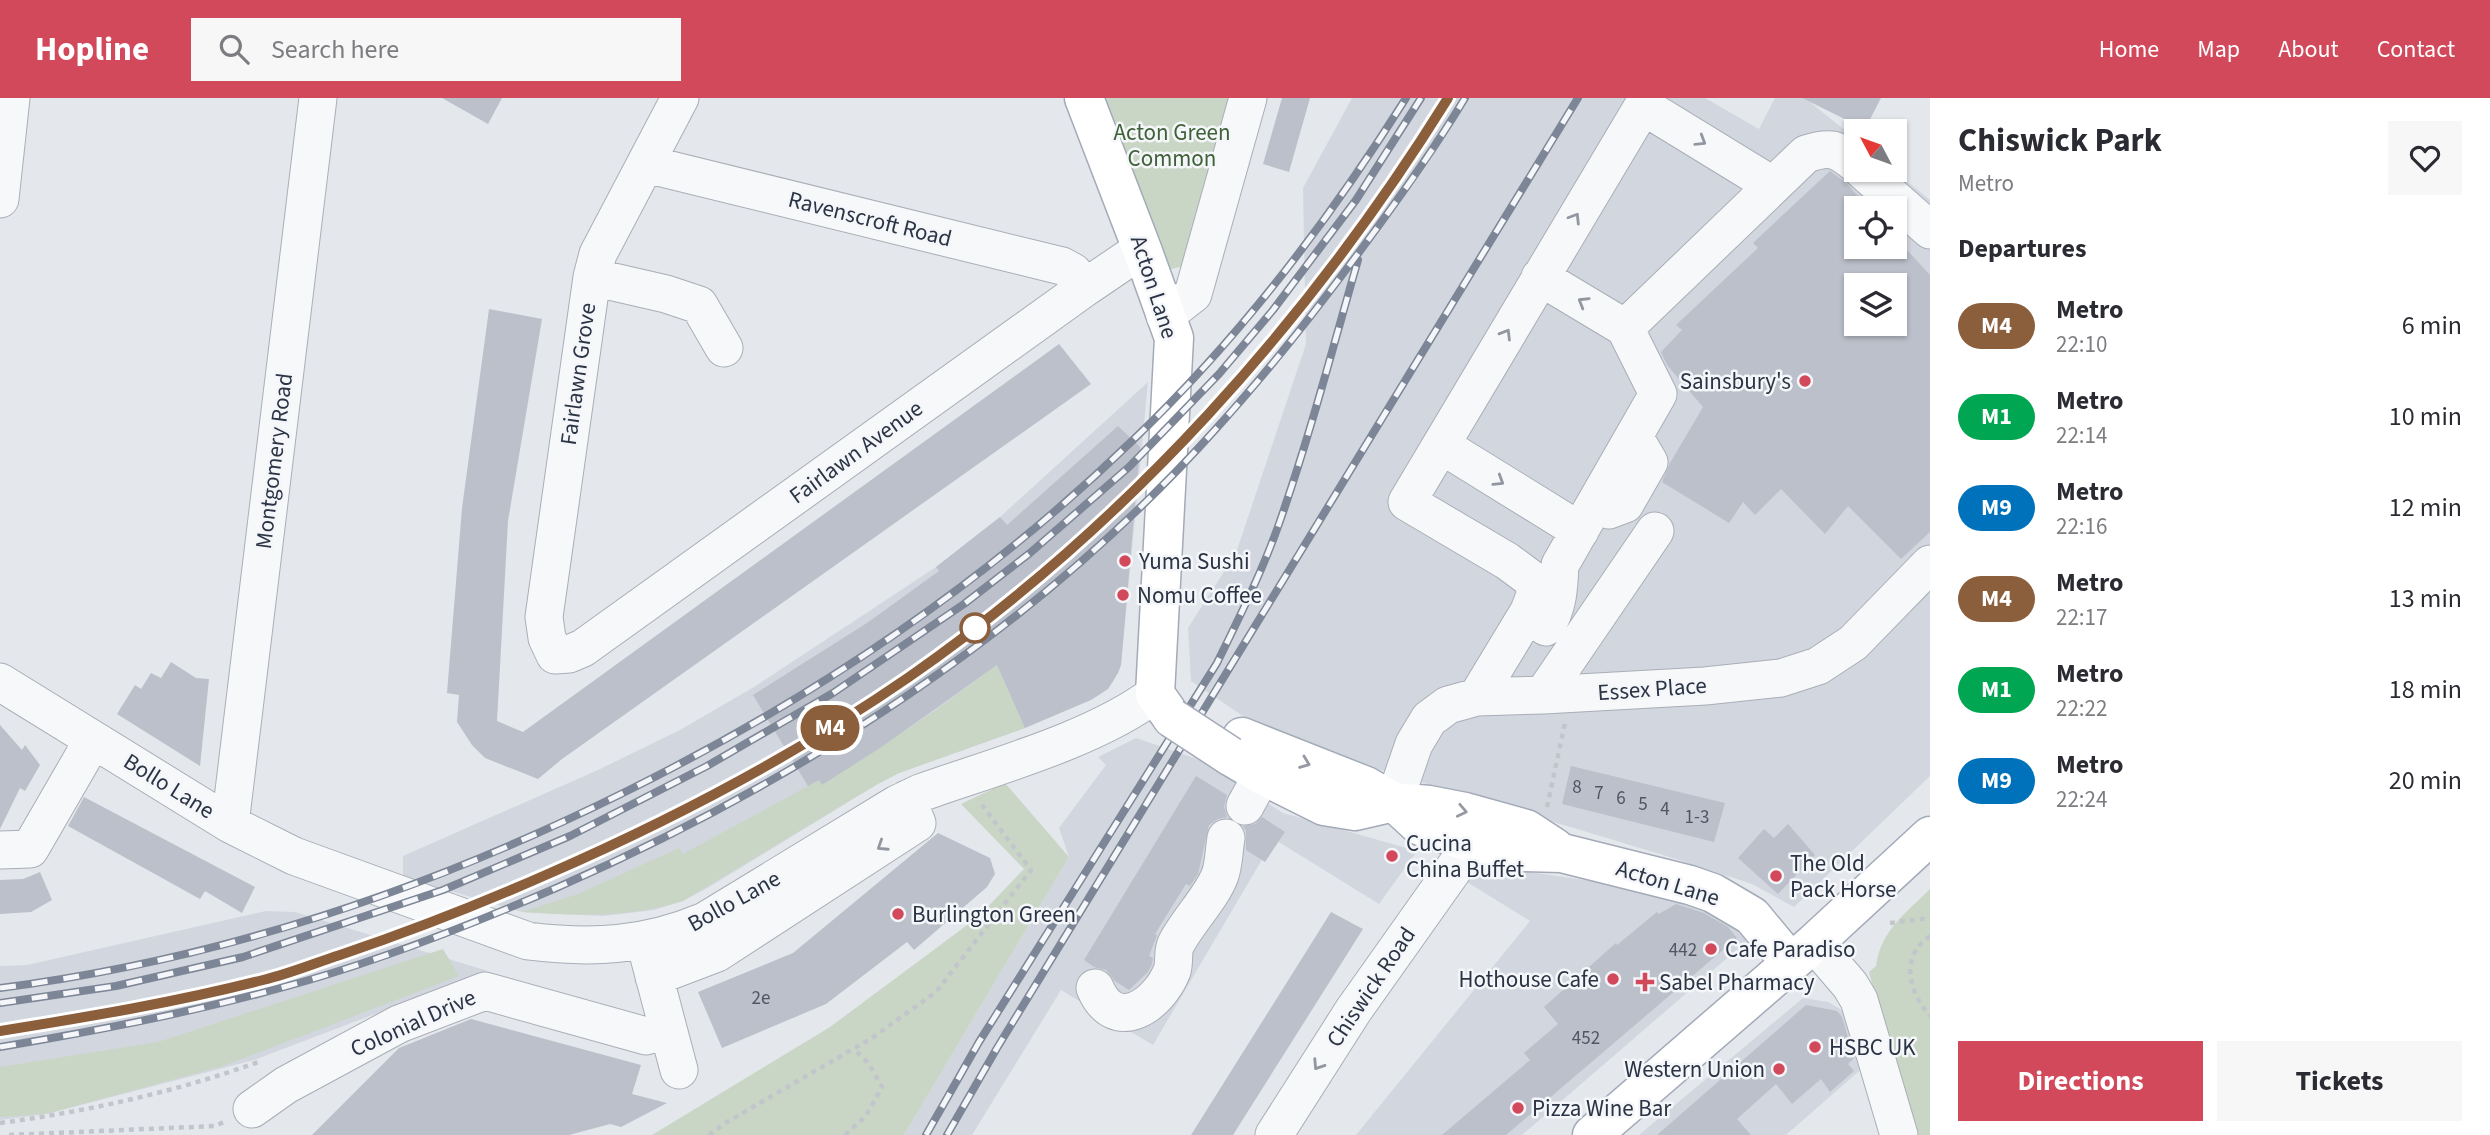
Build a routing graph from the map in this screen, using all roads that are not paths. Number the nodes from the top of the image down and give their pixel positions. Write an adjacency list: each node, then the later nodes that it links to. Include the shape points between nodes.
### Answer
1 (11, 98): 10 (street)
2 (318, 98): 33 (street, Montgomery Road)
3 (680, 98): 7 (street, Fairlawn Grove)
4 (1084, 98): 12 (main road, Acton Lane)
5 (1248, 98): 16 (street, via 1193,294)
6 (1844, 154): 9 (street, via 1821,149 1806,154)
7 (646, 164): 13 (street, Fairlawn Grove, via 597,254); 15 (street, Ravenscroft Road, via 1062,266)
8 (1876, 182): 11 (street)
9 (1772, 185): 14 (street, one-way to 9, via 1643,106); 17 (street)
10 (0, 199)
11 (1930, 230)
12 (1142, 249): 15 (street, Fairlawn Avenue); 16 (main road, Acton Lane)
13 (592, 277): 18 (street, via 699,306); 24 (street, Fairlawn Grove, via 544,617 555,655)
14 (1540, 277): 17 (street, one-way to 14); 19 (street, one-way to 14)
15 (1086, 287): 24 (street, Fairlawn Avenue)
16 (1165, 316): 28 (main road, Acton Lane, via 1174,338)
17 (1625, 328): 20 (street, via 1658,394 1634,438 1649,462 1625,504 1609,510)
18 (724, 348)
19 (1441, 445): 20 (street, one-way to 20); 23 (street, via 1407,502 1507,561)
20 (1595, 504): 23 (street)
21 (1655, 531): 26 (street)
22 (1930, 564): 26 (street, Essex Place, via 1853,643 1818,666 1781,678)
23 (1547, 573): 27 (street)
24 (569, 654)
25 (0, 682): 29 (street, Bollo Lane)
26 (1557, 694): 27 (street, Essex Place)
27 (1491, 697): 32 (street, Essex Place, via 1448,705 1429,719 1414,744)
28 (1170, 705): 30 (main road, Acton Lane); 31 (street, Bollo Lane, via 1132,709 1070,740)
29 (93, 740): 33 (street, Bollo Lane); 37 (street, via 30,849)
30 (1236, 746): 32 (main road, Acton Lane, one-way to 32, via 1366,786); 32 (main road, Acton Lane, via 1254,791 1354,811)
31 (907, 799): 39 (street, Bollo Lane, via 705,921); 41 (street, one-way to 41, via 917,823 718,953)
32 (1394, 802): 36 (main road, Acton Lane, via 1420,826); 38 (main road, Acton Lane, one-way to 38, via 1429,804 1505,822 1526,829)
33 (230, 824): 39 (street, Bollo Lane, via 294,856 528,941 606,946)
34 (1930, 836): 40 (main road)
35 (1226, 838): 42 (street, via 1219,876 1174,946 1172,970 1145,1008 1126,1013 1112,1009 1100,1000)
36 (1472, 843): 38 (main road, Acton Lane, via 1520,852); 47 (street, Chiswick Road, one-way to 47, via 1353,1011)
37 (0, 850)
38 (1562, 853): 40 (main road, Acton Lane, via 1713,893)
39 (645, 941): 41 (street)
40 (1803, 953): 44 (main road); 50 (street, via 1850,985 1859,1000)
41 (654, 977): 43 (street)
42 (1095, 988)
43 (667, 1029): 45 (street); 46 (street, Colonial Drive, via 646,1036 485,991 399,1024 286,1085)
44 (1670, 1068): 48 (main road, via 1615,1091 1593,1110); 49 (main road)
45 (679, 1070)
46 (252, 1109)
47 (1274, 1135)
48 (1576, 1135)
49 (1592, 1135)
50 (1899, 1135)

